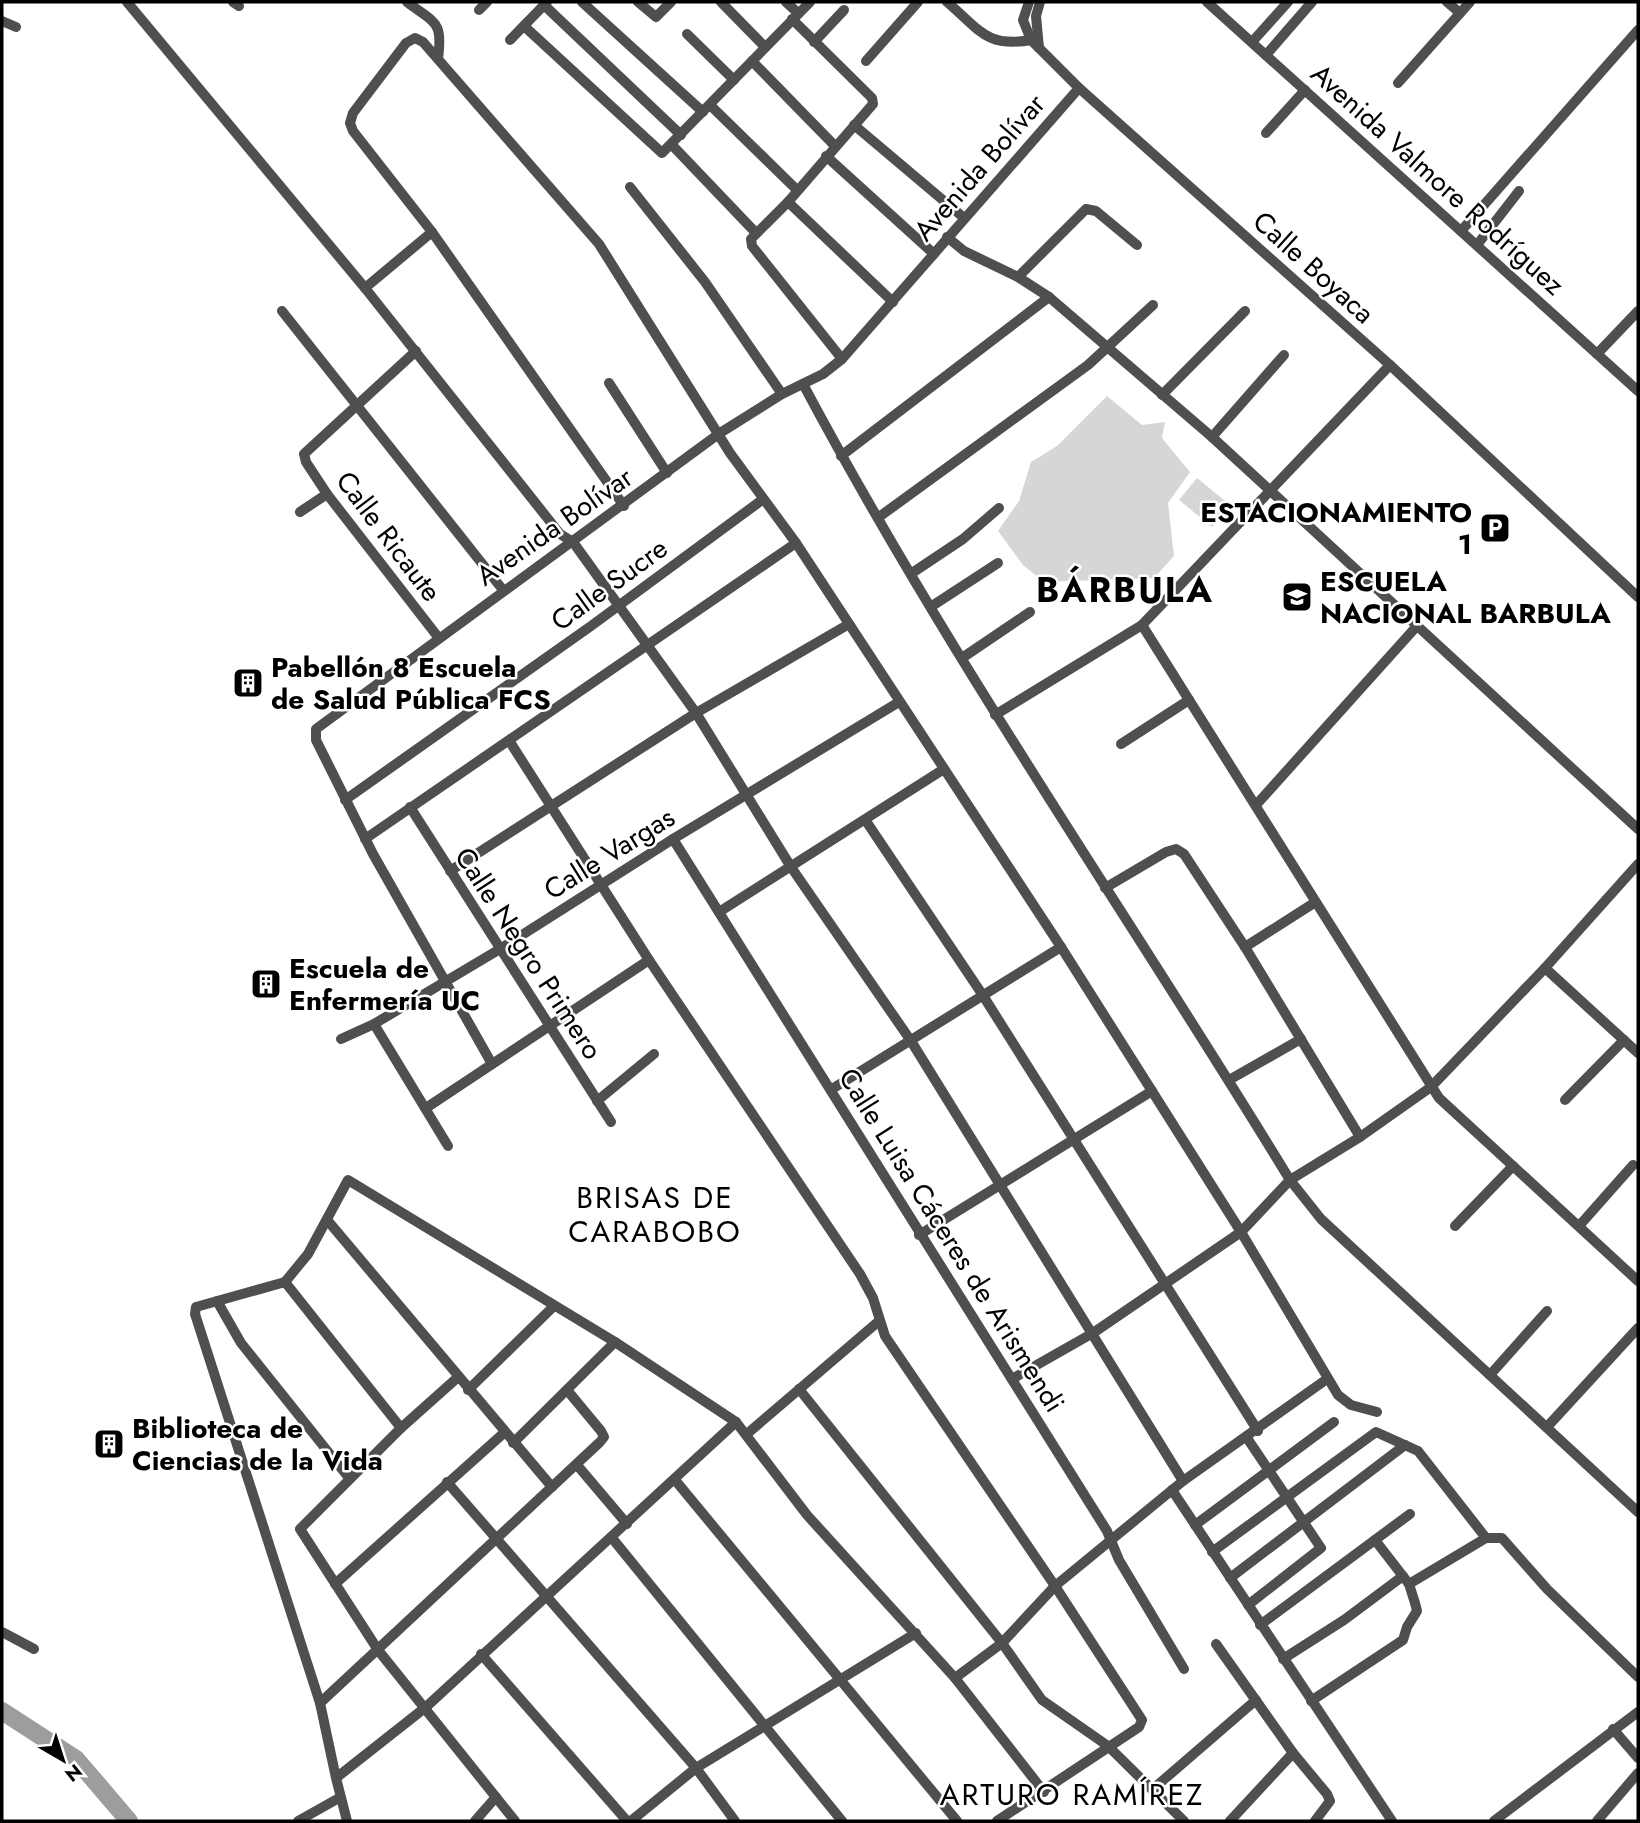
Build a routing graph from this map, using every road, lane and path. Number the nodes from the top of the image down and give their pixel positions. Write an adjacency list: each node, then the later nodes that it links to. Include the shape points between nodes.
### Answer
1 (127, 2): 60 (street)
2 (407, 2): 33 (street, via 439,27)
3 (582, 2): 40 (street)
4 (638, 2): 5 (street, via 656,17)
5 (671, 2)
6 (721, 2): 31 (street)
7 (786, 2): 21 (street)
8 (810, 2): 21 (street)
9 (918, 2): 35 (street)
10 (947, 2): 30 (street, via 999,43)
11 (1029, 2): 30 (street, via 1023,20)
12 (1040, 2): 30 (street)
13 (1207, 2): 29 (street, Avenida Valmore Rodríguez)
14 (1288, 2): 29 (street)
15 (1312, 2): 32 (street)
16 (1447, 2): 20 (street)
17 (1470, 2): 20 (street)
18 (546, 3): 23 (street); 43 (street)
19 (844, 10): 28 (street)
20 (1460, 13): 37 (street)
21 (795, 16): 28 (street); 31 (street)
22 (2, 21): 24 (street)
23 (524, 26): 27 (street); 44 (street, via 658,151)
24 (16, 27)
25 (1638, 30): 52 (street)
26 (687, 34): 36 (street)
27 (510, 40)
28 (814, 42): 41 (street, via 874,100)
29 (1252, 42): 32 (street, Avenida Valmore Rodríguez)
30 (1035, 44): 38 (street, Calle Boyaca)
31 (765, 47): 34 (street)
32 (1266, 55): 39 (street, Avenida Valmore Rodríguez)
33 (438, 59): 53 (street, via 415,38 406,43 350,122); 79 (street, via 599,244)
34 (752, 61): 36 (street); 45 (street)
35 (866, 61)
36 (734, 80): 40 (street)
37 (1398, 83)
38 (1079, 88): 51 (street, Avenida Bolívar); 72 (street, Calle Boyaca)
39 (1305, 90): 42 (street); 52 (street, Avenida Valmore Rodríguez)
40 (706, 109): 43 (street); 48 (street)
41 (854, 125): 45 (street); 51 (street)
42 (1266, 133)
43 (681, 135): 44 (street)
44 (672, 145): 54 (street)
45 (835, 146): 46 (street)
46 (826, 156): 48 (street); 58 (street)
47 (630, 187): 76 (street, via 705,282)
48 (797, 190): 50 (street)
49 (1519, 191): 57 (street)
50 (788, 202): 54 (street); 62 (street)
51 (963, 217): 55 (street, Avenida Bolívar)
52 (1461, 231): 57 (street, Avenida Valmore Rodríguez)
53 (432, 232): 60 (street); 86 (street)
54 (756, 233): 71 (street, via 752,246)
55 (947, 237): 58 (street, Avenida Bolívar); 59 (street, via 971,255)
56 (1137, 245): 59 (street, via 1096,211 1086,209)
57 (1477, 245): 69 (street, Avenida Valmore Rodríguez)
58 (934, 254): 62 (street, Avenida Bolívar)
59 (1018, 277): 61 (street)
60 (365, 288): 68 (street)
61 (1049, 297): 67 (street); 81 (street)
62 (893, 302): 71 (street, Avenida Bolívar)
63 (1153, 305): 67 (street)
64 (1245, 311): 77 (street)
65 (282, 312): 78 (street)
66 (1638, 312): 69 (street)
67 (1108, 349): 77 (street); 89 (street)
68 (416, 351): 78 (street); 90 (street, via 560,534)
69 (1597, 354): 75 (street, Avenida Valmore Rodríguez)
70 (1284, 355): 80 (street)
71 (842, 359): 74 (street, Avenida Bolívar)
72 (1390, 365): 83 (street); 95 (street, Calle Boyaca)
73 (609, 383): 82 (street)
74 (803, 384): 76 (street, Avenida Bolívar); 81 (street)
75 (1638, 391)
76 (782, 394): 79 (street, Avenida Bolívar)
77 (1162, 395): 80 (street)
78 (357, 405): 84 (street, Calle Ricaute, via 307,448 306,462); 94 (street)
79 (720, 433): 82 (street, Avenida Bolívar); 85 (street)
80 (1212, 437): 83 (street)
81 (841, 456): 89 (street)
82 (667, 473): 86 (street, Avenida Bolívar)
83 (1270, 493): 100 (street); 101 (street)
84 (327, 494): 88 (street); 102 (street, Calle Ricaute)
85 (762, 500): 91 (street); 96 (street, Calle Sucre)
86 (624, 506): 90 (street, Avenida Bolívar)
87 (999, 508): 93 (street)
88 (300, 512)
89 (880, 517): 93 (street)
90 (573, 542): 94 (street, Avenida Bolívar); 96 (street)
91 (796, 542): 99 (street); 103 (street)
92 (998, 563): 97 (street)
93 (912, 573): 97 (street)
94 (503, 590): 102 (street, Avenida Bolívar)
95 (1638, 597)
96 (619, 604): 103 (street); 113 (street, Calle Sucre)
97 (932, 607): 104 (street)
98 (1030, 612): 104 (street)
99 (849, 624): 106 (street); 107 (street)
100 (1142, 625): 105 (street); 108 (street)
101 (1416, 627): 114 (street); 118 (street)
102 (438, 637): 113 (street, Avenida Bolívar, via 316,729 316,740)
103 (648, 646): 107 (street); 109 (street)
104 (962, 658): 108 (street)
105 (1189, 700): 110 (street); 114 (street)
106 (899, 702): 111 (street); 112 (street, Calle Vargas)
107 (696, 713): 112 (street); 116 (street)
108 (995, 715): 125 (street)
109 (510, 742): 115 (street); 116 (street)
110 (1121, 744)
111 (944, 769): 117 (street); 128 (street)
112 (748, 794): 120 (street, Calle Vargas); 122 (street)
113 (345, 800): 119 (street, Avenida Bolívar)
114 (1256, 805): 126 (street)
115 (410, 807): 119 (street); 123 (street, Calle Negro Primero)
116 (552, 808): 123 (street); 124 (street)
117 (866, 821): 122 (street); 134 (street)
118 (1638, 829)
119 (365, 839): 133 (street, Avenida Bolívar)
120 (673, 839): 124 (street, Calle Vargas); 127 (street, Calle Luisa Cáceres de Arismendi)
121 (1638, 864): 132 (street)
122 (791, 867): 127 (street); 140 (street)
123 (450, 871): 130 (street, Calle Negro Primero)
124 (601, 884): 130 (street, Calle Vargas); 131 (street)
125 (1105, 888): 129 (street, via 1176,849 1184,854); 144 (street)
126 (1314, 903): 129 (street); 145 (street)
127 (719, 912): 146 (street, Calle Luisa Cáceres de Arismendi)
128 (1061, 947): 134 (street); 147 (street)
129 (1245, 947): 138 (street)
130 (500, 949): 133 (street, Calle Vargas); 136 (street, Calle Negro Primero)
131 (649, 960): 136 (street); 170 (street, via 860,1274)
132 (1545, 968): 139 (street); 145 (street)
133 (445, 980): 135 (street, Calle Vargas); 143 (street, Avenida Bolívar)
134 (982, 994): 140 (street); 153 (street)
135 (374, 1024): 137 (street, Calle Vargas); 150 (street)
136 (548, 1024): 143 (street); 149 (street, Calle Negro Primero)
137 (341, 1039)
138 (1301, 1040): 144 (street); 152 (street)
139 (1624, 1040): 141 (street); 148 (street)
140 (911, 1041): 146 (street); 158 (street)
141 (1638, 1053)
142 (654, 1054): 149 (street)
143 (492, 1064): 150 (street)
144 (1229, 1080): 157 (street)
145 (1431, 1087): 152 (street); 156 (street)
146 (832, 1089): 163 (street, Calle Luisa Cáceres de Arismendi)
147 (1152, 1091): 153 (street); 162 (street)
148 (1565, 1100)
149 (597, 1101): 151 (street, Calle Negro Primero)
150 (426, 1108): 154 (street)
151 (611, 1122)
152 (1360, 1137): 157 (street)
153 (1073, 1139): 158 (street); 166 (street)
154 (448, 1146)
155 (1633, 1165): 161 (street)
156 (1513, 1166): 160 (street); 161 (street)
157 (1290, 1180): 162 (street); 174 (street, via 1321,1219)
158 (998, 1185): 163 (street); 172 (street)
159 (328, 1221): 165 (street); 168 (street, via 348,1180); 175 (street)
160 (1455, 1226)
161 (1578, 1226): 164 (street)
162 (1241, 1232): 166 (street); 177 (street)
163 (919, 1235): 176 (street, Calle Luisa Cáceres de Arismendi)
164 (1638, 1281)
165 (285, 1282): 167 (street); 185 (street)
166 (1164, 1283): 172 (street); 186 (street)
167 (217, 1301): 194 (street, via 241,1343); 233 (street, via 196,1307 195,1314)
168 (554, 1306): 173 (street); 179 (street)
169 (1547, 1311): 174 (street)
170 (879, 1321): 178 (street); 215 (street)
171 (1638, 1328): 184 (street)
172 (1093, 1333): 176 (street); 196 (street)
173 (615, 1342): 180 (street); 182 (street)
174 (1490, 1375): 184 (street)
175 (457, 1378): 179 (street); 185 (street)
176 (1012, 1379): 210 (street, Calle Luisa Cáceres de Arismendi)
177 (1327, 1379): 181 (street, via 1351,1405); 186 (street)
178 (799, 1389): 188 (street); 221 (street)
179 (468, 1390): 187 (street)
180 (567, 1390): 190 (street); 192 (street, via 604,1437)
181 (1377, 1412)
182 (736, 1422): 188 (street); 195 (street)
183 (1334, 1422): 193 (street)
184 (1547, 1427): 201 (street)
185 (401, 1428): 194 (street)
186 (1258, 1431): 189 (street)
187 (505, 1432): 190 (street); 197 (street)
188 (748, 1433): 220 (street, via 807,1515)
189 (1247, 1438): 193 (street); 196 (street)
190 (513, 1443): 198 (street)
191 (1405, 1445): 200 (street, via 1381,1433 1371,1434); 203 (street); 208 (street, via 1418,1451)
192 (577, 1465): 198 (street); 204 (street)
193 (1270, 1470): 200 (street); 205 (street)
194 (349, 1478): 214 (street, via 300,1529)
195 (675, 1480): 204 (street); 230 (street)
196 (1183, 1481): 199 (street)
197 (447, 1482): 206 (street); 214 (street)
198 (552, 1487): 206 (street)
199 (1172, 1490): 205 (street); 210 (street)
200 (1287, 1499): 203 (street); 211 (street)
201 (1638, 1512)
202 (1410, 1514): 209 (street)
203 (1305, 1523): 212 (street); 217 (street, via 1319,1542 1319,1551)
204 (627, 1524): 207 (street)
205 (1195, 1525): 211 (street)
206 (497, 1538): 216 (street); 224 (street)
207 (612, 1538): 216 (street); 236 (street)
208 (1486, 1538): 213 (street); 228 (street, via 1502,1538 1511,1546 1546,1589)
209 (1376, 1540): 213 (street); 218 (street)
210 (1111, 1541): 215 (street); 227 (street, Calle Luisa Cáceres de Arismendi)
211 (1212, 1552): 212 (street)
212 (1230, 1578): 217 (street)
213 (1406, 1580): 226 (street); 232 (street, via 1417,1611 1403,1640)
214 (335, 1584): 224 (street)
215 (1055, 1586): 221 (street); 238 (street, via 1142,1720 1139,1727)
216 (547, 1595): 225 (street); 241 (street)
217 (1248, 1605): 218 (street)
218 (1260, 1625): 226 (street)
219 (2, 1632): 223 (street)
220 (916, 1633): 229 (street); 230 (street)
221 (1002, 1643): 229 (street); 238 (street, via 1042,1700)
222 (1216, 1644): 231 (street)
223 (34, 1649)
224 (378, 1650): 233 (street); 234 (street)
225 (481, 1654): 234 (street); 253 (street)
226 (1283, 1659): 232 (street)
227 (1184, 1669)
228 (1638, 1677)
229 (955, 1678): 245 (street)
230 (840, 1681): 236 (street); 256 (street)
231 (1256, 1700): 239 (street); 244 (street)
232 (1311, 1701): 261 (street)
233 (320, 1703): 243 (street)
234 (426, 1707): 243 (street); 246 (street)
235 (1638, 1712): 237 (street)
236 (765, 1724): 241 (street); 255 (street)
237 (1613, 1730): 240 (street); 248 (street)
238 (1108, 1746): 244 (street); 245 (street)
239 (1293, 1753): 259 (street); 260 (street, via 1330,1801)
240 (1638, 1758)
241 (696, 1768): 253 (street); 254 (street)
242 (1638, 1773): 262 (street)
243 (336, 1778): 247 (street)
244 (1153, 1789): 258 (street)
245 (1044, 1792): 257 (street)
246 (496, 1797): 251 (street); 252 (street)
247 (339, 1798): 249 (street); 250 (street)
248 (1500, 1820)
249 (298, 1821)
250 (347, 1821)
251 (475, 1821)
252 (515, 1821)
253 (629, 1821)
254 (735, 1821)
255 (842, 1821)
256 (957, 1821)
257 (997, 1821)
258 (1184, 1821)
259 (1230, 1821)
260 (1315, 1821)
261 (1392, 1821)
262 (1597, 1821)

